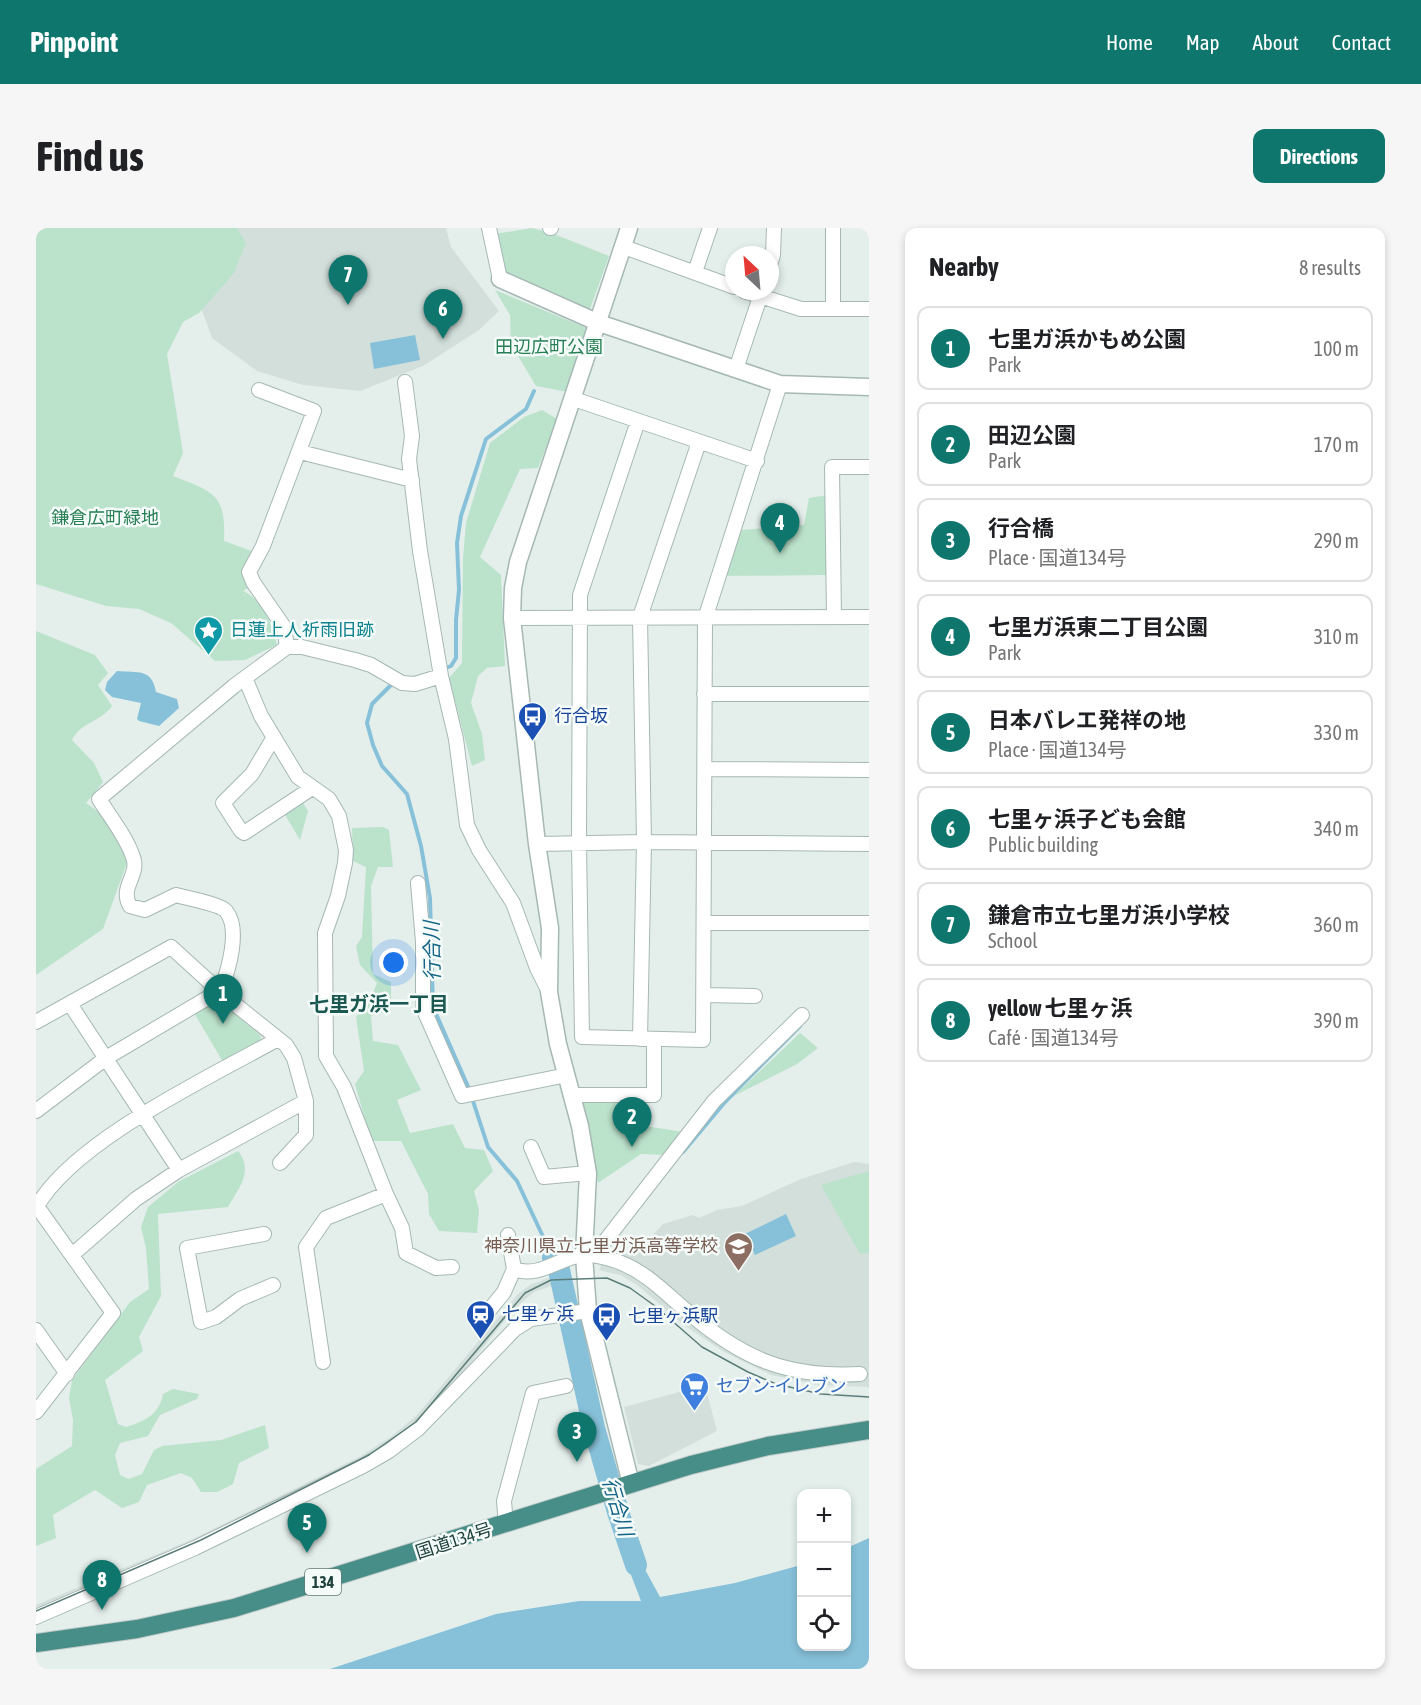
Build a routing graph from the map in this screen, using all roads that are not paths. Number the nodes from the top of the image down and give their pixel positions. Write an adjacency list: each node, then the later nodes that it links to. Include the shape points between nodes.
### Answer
1 (629, 228): 7 (street)
2 (710, 228): 8 (street)
3 (774, 228): 6 (street)
4 (833, 228): 13 (street)
5 (493, 229): 9 (street)
6 (773, 246)
7 (624, 247): 8 (street); 15 (street)
8 (695, 272): 10 (street)
9 (500, 279): 15 (street)
10 (725, 284)
11 (759, 300): 16 (street)
12 (777, 300): 13 (street, via 801,309)
13 (833, 309): 14 (street)
14 (869, 309)
15 (598, 323): 16 (street); 21 (street)
16 (736, 369): 18 (street)
17 (405, 382): 27 (street, via 412,436)
18 (780, 384): 19 (street); 25 (street)
19 (869, 387)
20 (259, 390): 24 (street, via 314,411)
21 (574, 399): 22 (street); 31 (street, via 518,562)
22 (638, 422): 23 (street); 32 (street, via 580,595)
23 (699, 442): 25 (street); 28 (street)
24 (300, 452): 27 (street); 34 (street, via 249,572 284,627)
25 (757, 461): 33 (street)
26 (869, 466): 29 (street, via 832,467)
27 (412, 480): 35 (street)
28 (640, 617): 32 (street); 33 (street); 43 (street)
29 (834, 617): 30 (street); 33 (street)
30 (869, 617)
31 (512, 618): 32 (street); 44 (street)
32 (579, 618): 45 (street)
33 (705, 619): 37 (street)
34 (287, 647): 35 (street, via 302,647 371,665 402,683 415,684); 36 (street)
35 (441, 676): 52 (street, via 456,739 467,825 513,903)
36 (245, 678): 39 (street); 51 (street, via 99,799 133,856 134,872 126,889 130,906 145,910 176,895 226,912 233,939)
37 (704, 694): 38 (street); 40 (street)
38 (869, 694)
39 (274, 737): 42 (street, via 298,777); 42 (street, via 252,774 223,803 241,831 244,833)
40 (705, 769): 41 (street); 46 (street)
41 (869, 770)
42 (312, 788): 70 (street, via 336,807 346,850 338,896 325,933 326,1056 344,1087)
43 (644, 842): 45 (street); 46 (street); 59 (street)
44 (537, 844): 45 (street); 52 (street, via 550,928)
45 (579, 844): 59 (street, via 582,1037)
46 (704, 844): 47 (street); 49 (street)
47 (869, 844)
48 (418, 883): 61 (street, via 423,1008 462,1096)
49 (705, 923): 50 (street); 53 (street)
50 (869, 923)
51 (221, 990): 55 (street, via 171,947); 58 (street); 60 (street)
52 (549, 992): 61 (street)
53 (704, 995): 54 (street); 59 (street, via 703,1040)
54 (755, 996)
55 (70, 1004): 57 (street); 60 (street)
56 (802, 1015): 74 (street, via 714,1101 602,1245)
57 (36, 1022)
58 (278, 1039): 63 (street, via 294,1058); 65 (street)
59 (647, 1039): 62 (street, via 654,1095)
60 (105, 1058): 64 (street); 65 (street)
61 (567, 1075): 62 (street)
62 (572, 1095): 69 (street)
63 (306, 1101): 67 (street, via 306,1135); 68 (street)
64 (36, 1111)
65 (143, 1115): 68 (street); 71 (street, via 59,1178)
66 (531, 1147): 69 (street, via 544,1177)
67 (280, 1163)
68 (179, 1170): 75 (street, via 136,1199)
69 (588, 1173): 74 (street)
70 (386, 1194): 76 (street, via 402,1228 406,1253 436,1268); 82 (street, via 326,1218 306,1247)
71 (36, 1206): 75 (street)
72 (264, 1234): 78 (street, via 186,1248 201,1322)
73 (508, 1235): 77 (street)
74 (584, 1251): 77 (street, via 537,1271 524,1273); 79 (street); 84 (street, via 644,1274 735,1349 766,1363 830,1376)
75 (72, 1255): 83 (street, via 113,1313)
76 (452, 1267)
77 (514, 1269): 80 (street, via 504,1292)
78 (273, 1285)
79 (582, 1311): 88 (street); 90 (street, via 531,1319 515,1329 418,1429 372,1461 150,1569)
80 (483, 1318)
81 (36, 1330): 83 (street)
82 (323, 1362)
83 (67, 1374): 86 (street)
84 (860, 1374)
85 (566, 1386): 89 (street, via 533,1393 504,1501)
86 (36, 1412)
87 (869, 1430): 88 (highway, 国道134号 / 134, via 768,1446)
88 (626, 1486): 89 (highway, 国道134号 / 134)
89 (506, 1524): 91 (highway, 国道134号 / 134, via 234,1608 137,1629)
90 (36, 1617)
91 (36, 1643)

